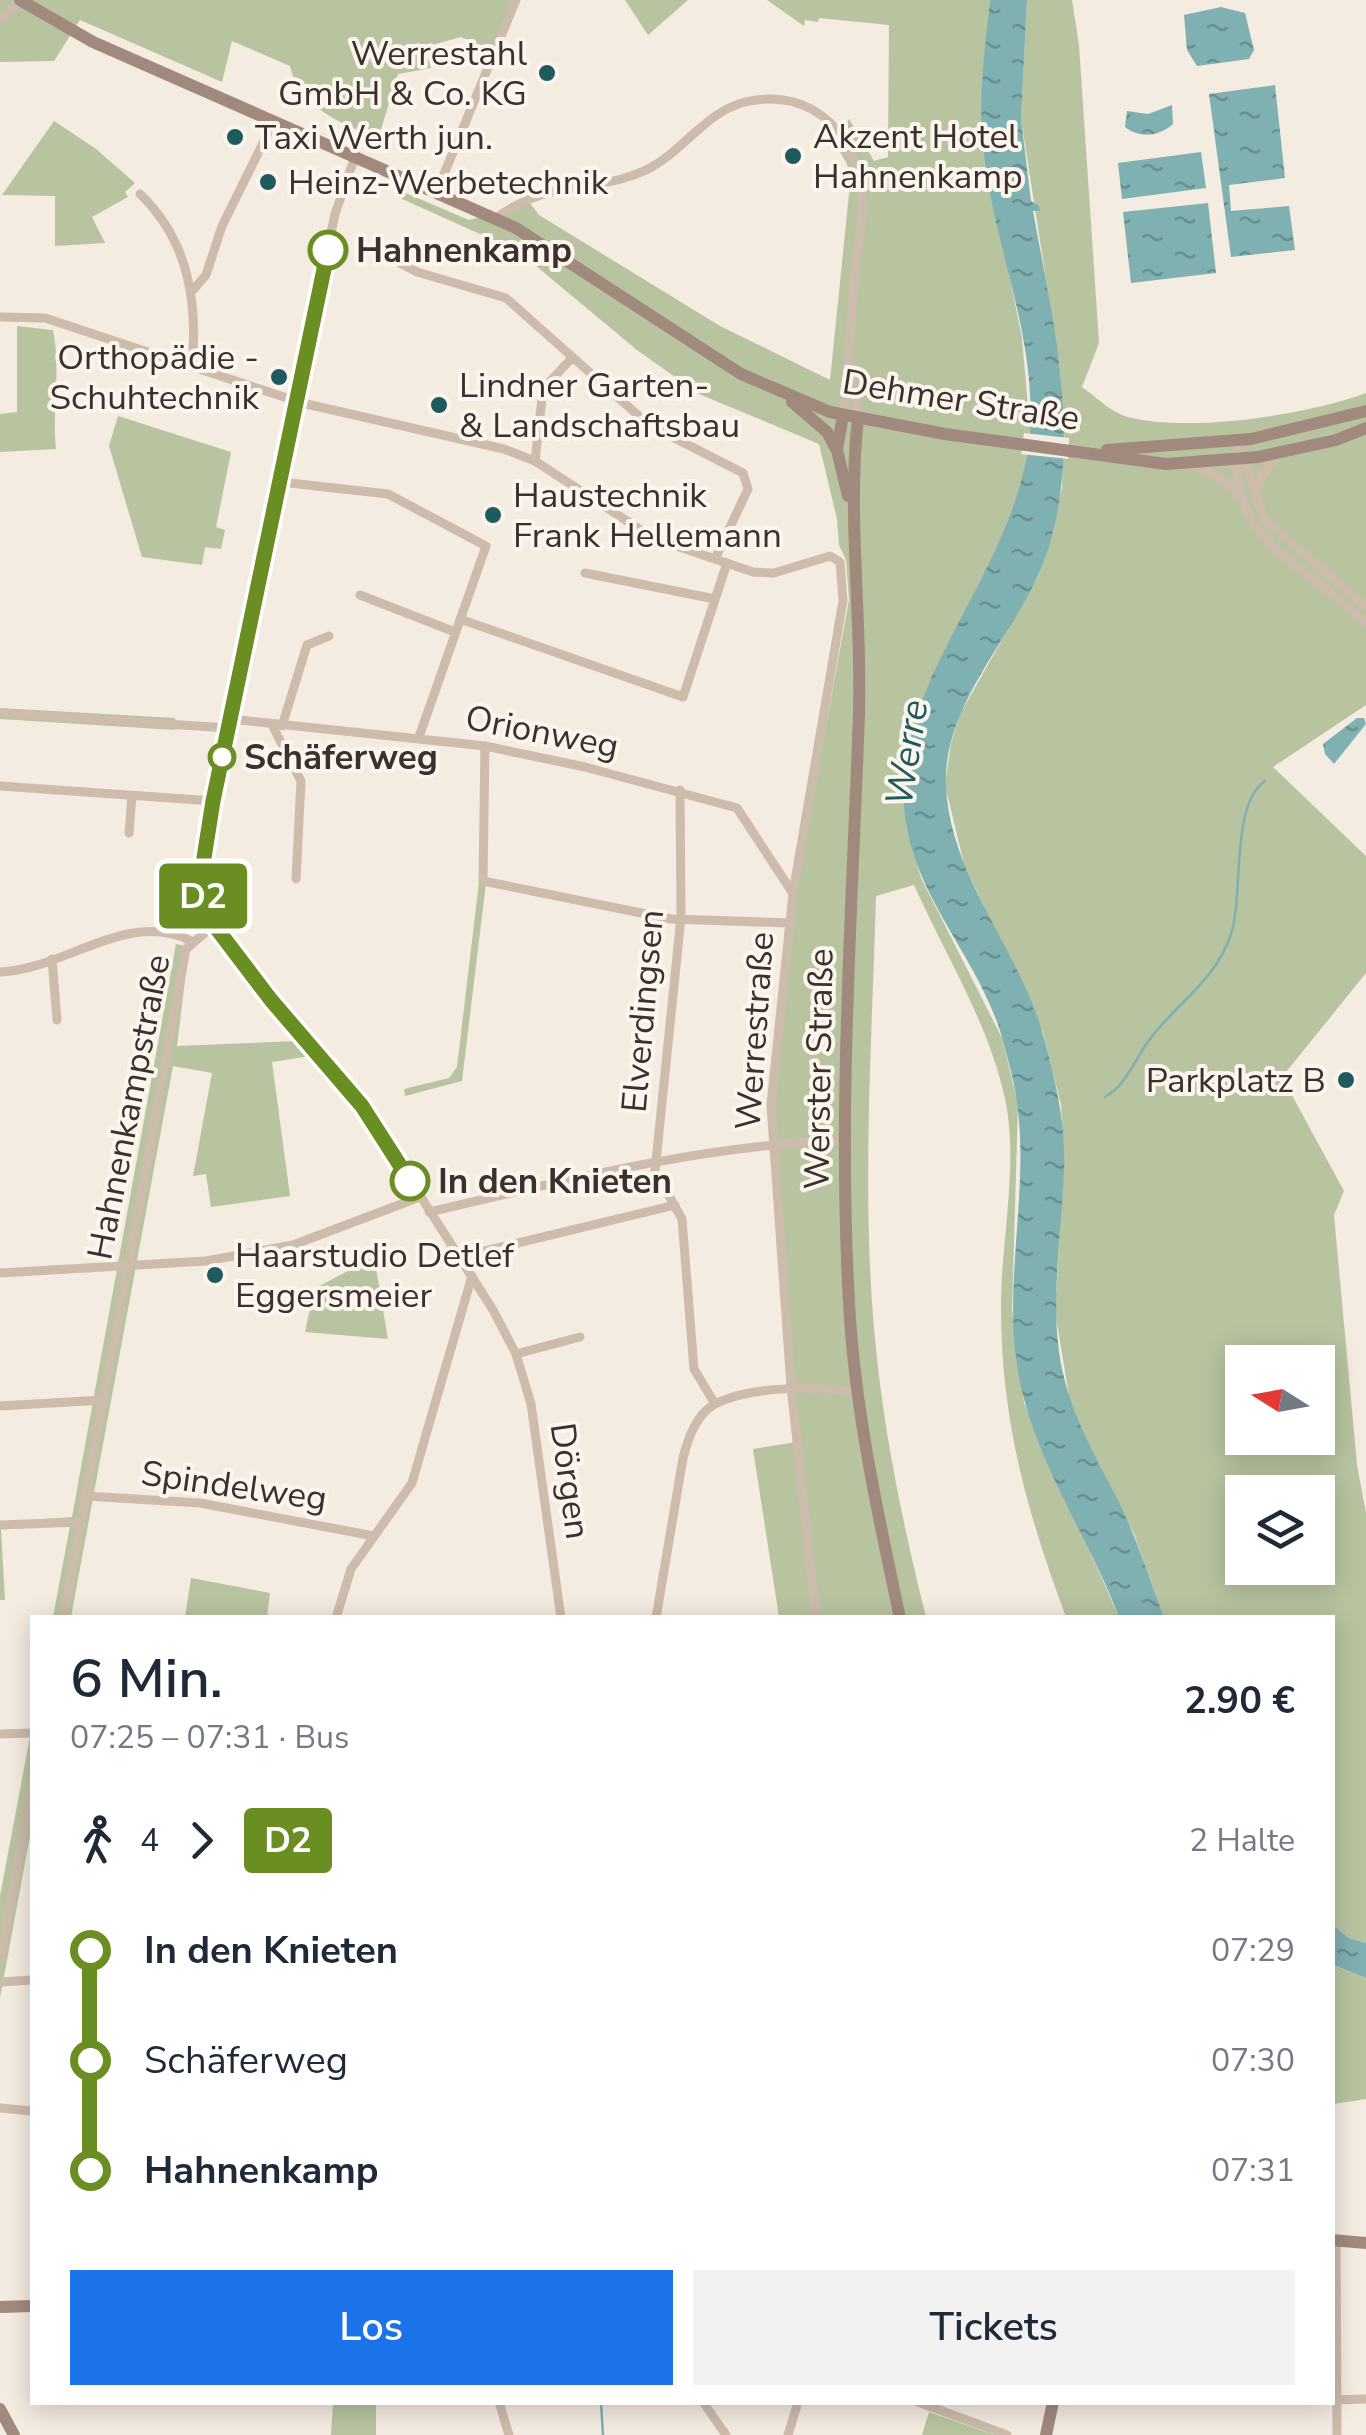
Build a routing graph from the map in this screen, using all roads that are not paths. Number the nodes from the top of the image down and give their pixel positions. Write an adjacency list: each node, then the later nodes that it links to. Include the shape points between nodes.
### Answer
1 (20, 0): 3 (street); 4 (main road, Dehmer Straße, via 93,42)
2 (516, 0): 6 (street)
3 (0, 20)
4 (274, 121): 5 (main road, Dehmer Straße); 10 (street)
5 (356, 154): 6 (main road, Dehmer Straße); 16 (street, Hahnenkampstraße, via 335,214)
6 (437, 191): 8 (main road, Dehmer Straße)
7 (140, 194): 10 (street, via 161,214)
8 (496, 218): 12 (street, via 540,193 643,172 743,103 778,99 812,106 846,139 861,182); 15 (main road, Dehmer Straße)
9 (394, 260): 13 (street, via 506,298)
10 (194, 290): 14 (street)
11 (0, 317): 14 (street, via 45,318)
12 (851, 349): 18 (street); 19 (street)
13 (571, 359): 25 (street, via 542,389); 32 (street, via 649,424 748,479)
14 (192, 367): 16 (street)
15 (782, 395): 18 (main road, Dehmer Straße); 22 (main road, via 827,432)
16 (297, 402): 25 (street); 28 (street, Hahnenkampstraße)
17 (1366, 412): 21 (main road, Dehmer Straße)
18 (842, 415): 19 (main road, Dehmer Straße); 22 (main road, Werster Straße)
19 (858, 418): 23 (main road, Dehmer Straße); 31 (main road, Werster Straße)
20 (1366, 428): 24 (main road, Dehmer Straße)
21 (1238, 441): 23 (main road, Dehmer Straße); 26 (street)
22 (837, 450): 31 (main road, Werster Straße)
23 (1093, 451): 27 (main road, Dehmer Straße)
24 (1280, 453): 26 (main road, Dehmer Straße); 29 (street)
25 (535, 460): 32 (street, via 653,538)
26 (1239, 460): 27 (main road, Dehmer Straße); 29 (street); 30 (street)
27 (1187, 463): 30 (street, via 1220,478)
28 (281, 482): 38 (street, via 388,494 486,546); 43 (street, Hahnenkampstraße)
29 (1255, 497): 37 (street, via 1275,532)
30 (1241, 498): 39 (street, via 1262,540)
31 (854, 518): 61 (main road, Werster Straße, via 860,708)
32 (715, 558): 33 (street)
33 (727, 563): 36 (street); 53 (street, Werrestraße, via 774,573 830,556 844,572)
34 (584, 573): 36 (street)
35 (360, 595): 40 (street)
36 (715, 599): 38 (street, via 683,697)
37 (1366, 608)
38 (460, 620): 40 (street)
39 (1366, 624)
40 (455, 632): 45 (street)
41 (329, 636): 44 (street, via 307,645)
42 (0, 713): 43 (street, Orionweg)
43 (229, 724): 44 (street, Orionweg); 50 (street, Hahnenkampstraße)
44 (277, 725): 45 (street, Orionweg); 52 (street, via 300,781)
45 (419, 738): 46 (street, Orionweg)
46 (485, 746): 48 (street, Orionweg); 54 (street, via 483,880)
47 (0, 786): 49 (street)
48 (680, 790): 53 (street, Orionweg, via 737,808); 54 (street, Elverdingsen)
49 (132, 796): 50 (street); 51 (street)
50 (213, 801): 56 (street, Hahnenkampstraße, via 200,883)
51 (129, 833)
52 (296, 879)
53 (793, 894): 55 (street, Werrestraße)
54 (681, 917): 55 (street); 63 (street, Elverdingsen)
55 (790, 923): 62 (street, Werrestraße)
56 (214, 925): 57 (street, Hahnenkampstraße); 64 (street, Dörgen, via 362,1106)
57 (191, 941): 58 (street, via 156,928); 68 (street, Hahnenkampstraße)
58 (52, 959): 59 (street); 60 (street)
59 (0, 972)
60 (58, 1020)
61 (845, 1140): 62 (street); 74 (main road, Werster Straße)
62 (773, 1142): 63 (street); 73 (street, Werrestraße)
63 (656, 1161): 65 (street, Elverdingsen); 66 (street)
64 (420, 1198): 66 (street, Dörgen); 68 (street, via 293,1246 206,1262)
65 (675, 1205): 67 (street); 76 (street, Elverdingsen, via 682,1219 694,1369)
66 (429, 1212): 67 (street, Dörgen)
67 (460, 1257): 70 (street, Dörgen)
68 (126, 1266): 69 (street); 75 (street, Hahnenkampstraße)
69 (0, 1272)
70 (472, 1276): 72 (street, Dörgen); 81 (street, via 412,1483)
71 (580, 1336): 72 (street)
72 (516, 1354): 84 (street, Dörgen, via 532,1404)
73 (791, 1386): 74 (street); 76 (street); 86 (street, Werrestraße)
74 (858, 1394): 87 (main road, Werster Straße)
75 (103, 1400): 77 (street); 78 (street, Hahnenkampstraße)
76 (715, 1404): 85 (street, via 690,1434 683,1458)
77 (0, 1406)
78 (86, 1496): 79 (street, Hahnenkampstraße); 81 (street, Spindelweg, via 200,1503)
79 (80, 1522): 80 (street); 82 (street, Hahnenkampstraße)
80 (0, 1525)
81 (374, 1536): 83 (street, via 347,1576)
82 (64, 1615)
83 (337, 1615)
84 (561, 1615)
85 (657, 1615)
86 (816, 1615)
87 (899, 1615)
88 (30, 1733): 89 (street)
89 (0, 1734)
90 (30, 1793): 91 (street)
91 (0, 1961)
92 (30, 1980): 93 (street)
93 (0, 1982)
94 (0, 2108): 95 (street)
95 (30, 2111)
96 (1335, 2240): 97 (main road)
97 (1366, 2243)
98 (30, 2306): 99 (main road)
99 (0, 2309)
100 (1335, 2320): 101 (street)
101 (1336, 2400): 102 (street); 115 (street)
102 (1366, 2400)
103 (500, 2405): 111 (street)
104 (706, 2405): 109 (street)
105 (797, 2405): 112 (street)
106 (926, 2405): 113 (street)
107 (1052, 2405): 114 (main road)
108 (0, 2409): 110 (main road)
109 (721, 2432)
110 (14, 2435)
111 (509, 2435)
112 (788, 2435)
113 (1007, 2435)
114 (1046, 2435)
115 (1338, 2435)

